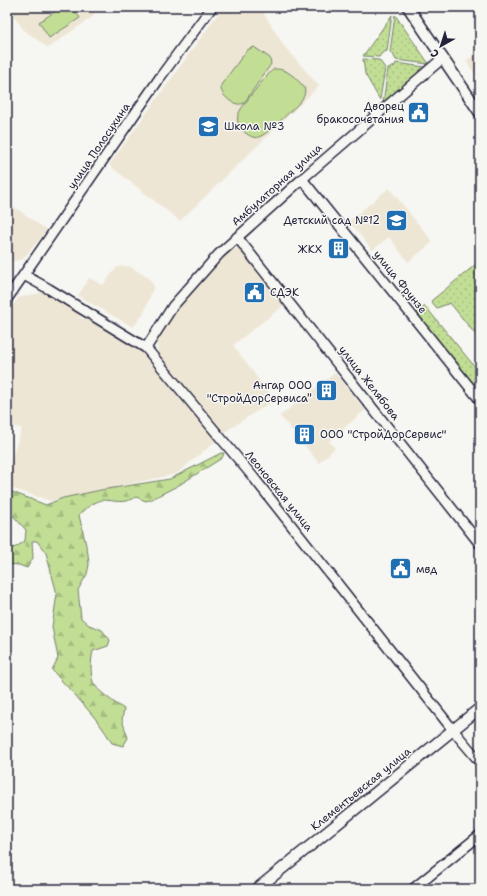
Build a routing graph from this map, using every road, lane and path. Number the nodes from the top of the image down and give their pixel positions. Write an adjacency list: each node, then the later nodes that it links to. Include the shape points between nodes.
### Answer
1 (212, 7): 7 (street, улица Полосухина, via 161,76)
2 (408, 7): 3 (main road)
3 (443, 58): 4 (main road); 5 (street, Амбулаторная улица)
4 (480, 113)
5 (302, 179): 6 (street, Амбулаторная улица); 10 (street, улица Фрунзе)
6 (237, 237): 9 (street, Амбулаторная улица, via 173,306); 11 (street, улица Желябова)
7 (24, 275): 8 (street, улица Полосухина); 9 (street, Леоновская улица)
8 (7, 299)
9 (146, 348): 13 (street, Леоновская улица, via 254,478)
10 (480, 400)
11 (480, 544)
12 (480, 708): 13 (main road, Клементьевская улица)
13 (453, 730): 14 (street, Леоновская улица); 16 (main road, Клементьевская улица)
14 (480, 762)
15 (480, 835): 17 (street)
16 (257, 889)
17 (413, 889)

